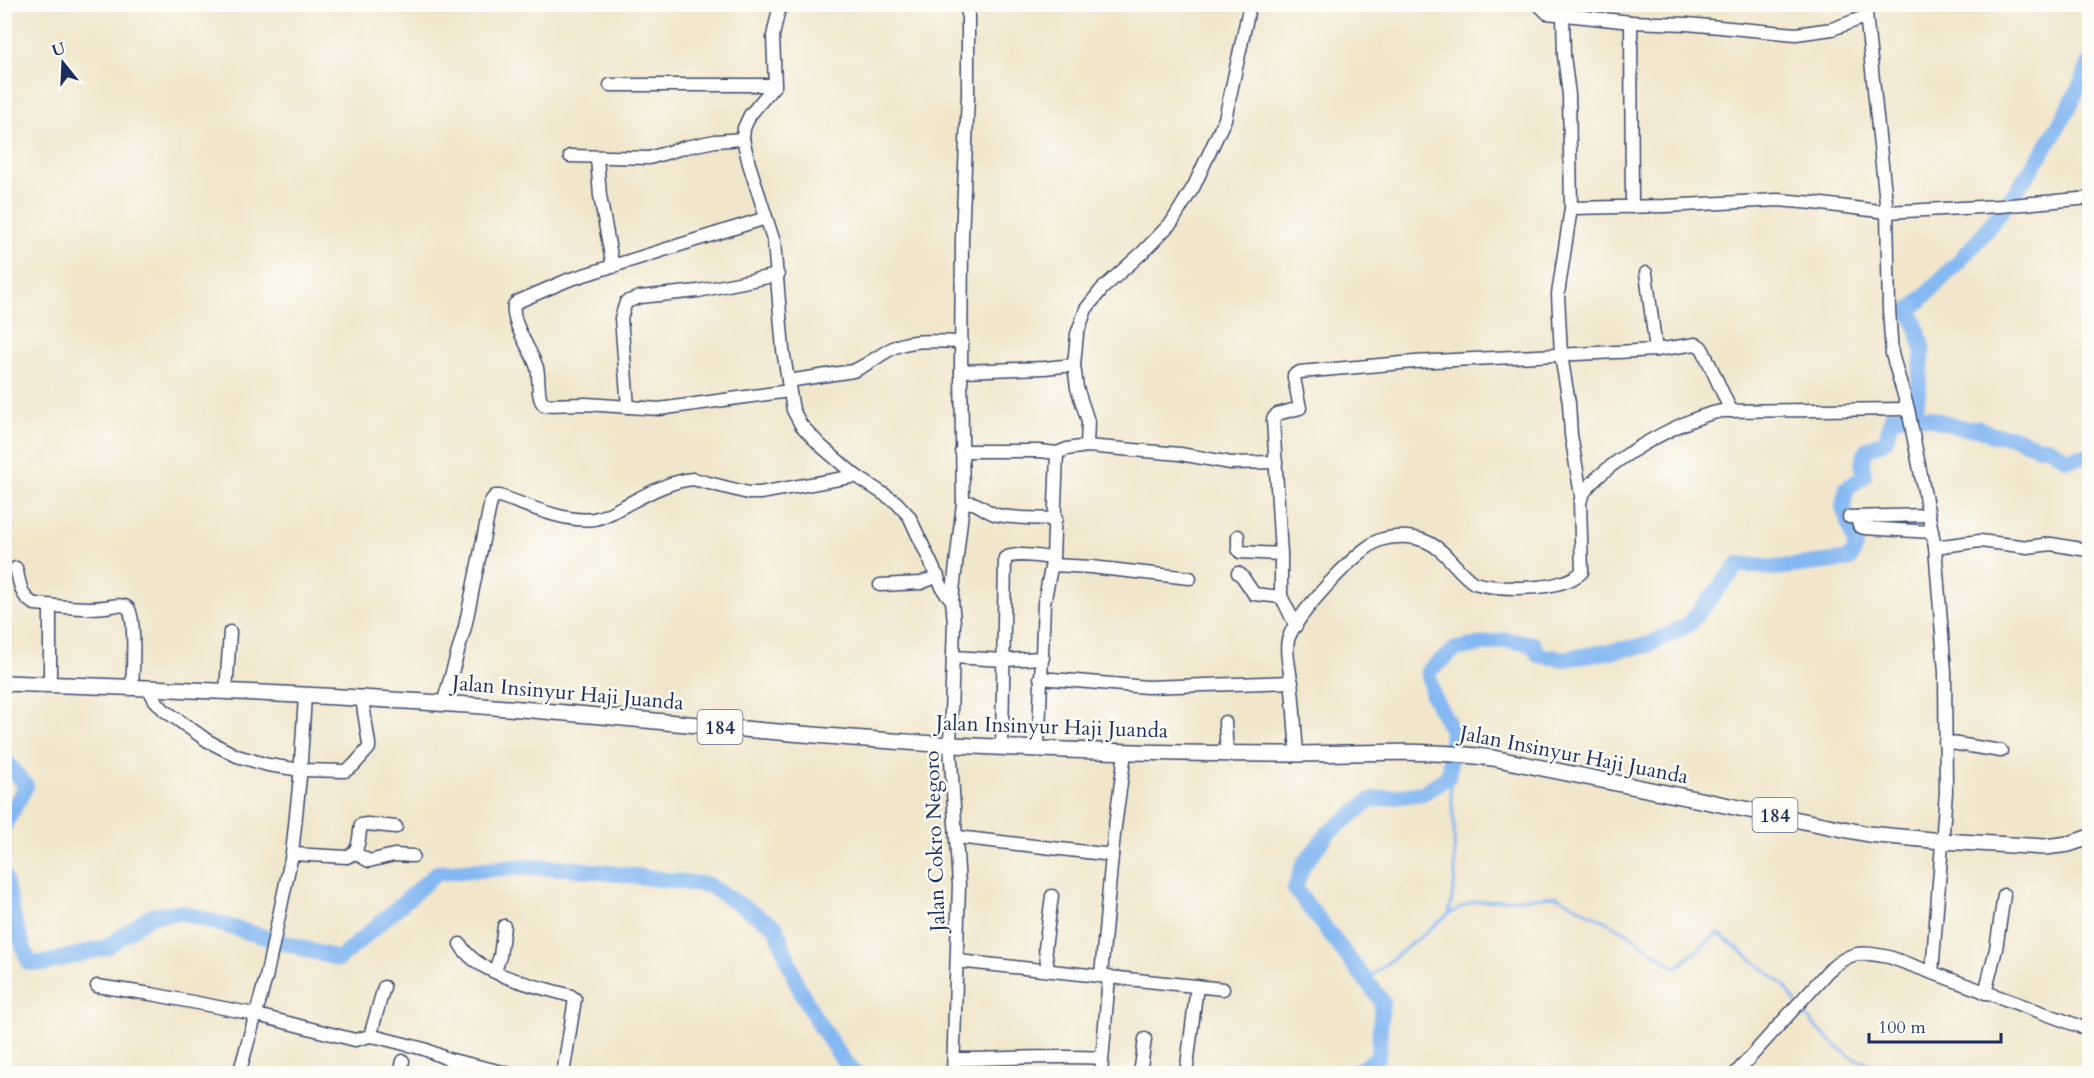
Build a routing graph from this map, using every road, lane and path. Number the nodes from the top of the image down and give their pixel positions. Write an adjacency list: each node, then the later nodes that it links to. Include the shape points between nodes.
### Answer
1 (780, 4): 8 (street, via 773,36)
2 (968, 4): 21 (street)
3 (1250, 4): 24 (street, via 1225,119 1194,186 1172,222 1086,309 1077,334)
4 (1538, 4): 6 (street, via 1547,13)
5 (1865, 11): 7 (street, via 1832,29 1796,34); 16 (street)
6 (1563, 14): 7 (street); 15 (street)
7 (1631, 22): 14 (street)
8 (775, 84): 9 (street); 10 (street, via 750,115)
9 (610, 85)
10 (743, 139): 12 (street, via 715,141 649,158); 17 (street, Jalan Cokro Negoro)
11 (570, 156): 12 (street)
12 (597, 158): 18 (street)
13 (2090, 198): 16 (street)
14 (1632, 207): 15 (street); 16 (street, via 1786,201)
15 (1571, 208): 23 (street, via 1558,294)
16 (1887, 212): 29 (street, via 1889,328)
17 (766, 218): 18 (street); 20 (street, Jalan Cokro Negoro)
18 (613, 267): 27 (street, via 521,300 514,305 513,315 537,368 542,404)
19 (1646, 273): 22 (street)
20 (778, 275): 26 (street, Jalan Cokro Negoro); 27 (street, via 626,302 621,318)
21 (962, 342): 25 (street); 26 (street, via 906,344 853,371)
22 (1656, 350): 23 (street); 28 (street, via 1692,344 1701,347)
23 (1561, 355): 33 (street, via 1300,372 1294,378 1300,408 1277,414 1273,419); 35 (street)
24 (1074, 365): 25 (street); 30 (street, via 1088,421)
25 (961, 371): 31 (street)
26 (788, 386): 27 (street, via 670,408); 34 (street, Jalan Cokro Negoro, via 801,425)
27 (628, 407)
28 (1731, 411): 29 (street); 35 (street, via 1704,414 1643,446 1611,464)
29 (1909, 415): 37 (street)
30 (1087, 446): 32 (street); 33 (street, via 1180,454 1231,464)
31 (961, 451): 32 (street); 36 (street)
32 (1057, 453): 38 (street)
33 (1276, 462): 43 (street)
34 (856, 476): 47 (street, Jalan Cokro Negoro, via 896,502 909,516); 67 (street, via 760,493 685,480 593,519 557,515 495,496)
35 (1581, 495): 53 (street, via 1583,566 1576,576 1537,588 1481,585 1467,579 1437,547 1413,538 1392,538 1361,552 1318,596)
36 (963, 503): 38 (street, via 971,501 996,515); 51 (street)
37 (1929, 515): 39 (street); 39 (street, via 1853,517 1861,527)
38 (1056, 519): 44 (street)
39 (1932, 532): 41 (street)
40 (1238, 536): 43 (street, via 1240,552)
41 (1935, 547): 42 (street, via 1980,542 2028,547 2051,544); 69 (street, via 1947,690)
42 (2086, 550)
43 (1281, 554): 50 (street)
44 (1053, 562): 48 (street); 56 (street, via 1044,603); 57 (street, via 1021,556 1005,558)
45 (16, 568): 52 (street, via 26,600)
46 (1238, 573): 50 (street, via 1254,594)
47 (938, 576): 49 (street, via 921,583); 51 (street, Jalan Cokro Negoro)
48 (1190, 578)
49 (880, 585)
50 (1281, 597): 53 (street)
51 (952, 600): 55 (street, Jalan Cokro Negoro)
52 (50, 605): 61 (street); 62 (street, via 128,608 132,615)
53 (1296, 626): 59 (street, via 1288,645)
54 (230, 632): 64 (street)
55 (953, 657): 57 (street); 70 (street, Jalan Cokro Negoro)
56 (1043, 658): 57 (street); 58 (street)
57 (1004, 660): 71 (street)
58 (1040, 678): 59 (street, via 1147,687); 72 (street)
59 (1292, 682): 76 (street)
60 (4, 683): 61 (main road, Jalan Insinyur Haji Juanda / 184)
61 (50, 684): 62 (main road, Jalan Insinyur Haji Juanda / 184)
62 (132, 687): 63 (main road, Jalan Insinyur Haji Juanda / 184)
63 (149, 688): 64 (main road, Jalan Insinyur Haji Juanda / 184); 77 (street, via 164,710 207,741 237,756)
64 (226, 692): 65 (main road, Jalan Insinyur Haji Juanda / 184)
65 (305, 696): 66 (main road, Jalan Insinyur Haji Juanda / 184); 77 (street)
66 (362, 699): 67 (main road, Jalan Insinyur Haji Juanda / 184); 77 (street, via 367,750 345,771)
67 (443, 704): 70 (main road, Jalan Insinyur Haji Juanda / 184)
68 (1225, 722): 75 (street)
69 (1944, 742): 73 (street); 81 (street, via 1946,792)
70 (951, 745): 71 (main road, Jalan Insinyur Haji Juanda / 184); 79 (street, Jalan Cokro Negoro)
71 (1002, 747): 72 (main road, Jalan Insinyur Haji Juanda / 184)
72 (1037, 749): 74 (main road, Jalan Insinyur Haji Juanda / 184)
73 (2001, 751)
74 (1125, 753): 75 (main road, Jalan Insinyur Haji Juanda / 184); 84 (street)
75 (1227, 754): 76 (main road, Jalan Insinyur Haji Juanda / 184)
76 (1297, 754): 81 (main road, Jalan Insinyur Haji Juanda / 184, via 1436,751 1493,758 1868,834)
77 (301, 770): 83 (street)
78 (396, 827): 82 (street, via 361,825)
79 (957, 837): 84 (street); 90 (street, Jalan Cokro Negoro)
80 (2090, 837): 81 (main road, Jalan Insinyur Haji Juanda / 184, via 2045,847)
81 (1942, 841): 93 (street)
82 (355, 853): 83 (street, via 342,858); 85 (street, via 369,861 394,855)
83 (292, 854): 100 (street)
84 (1112, 855): 94 (street)
85 (412, 856)
86 (2004, 895): 99 (street)
87 (1052, 896): 91 (street, via 1045,948)
88 (504, 926): 92 (street)
89 (460, 944): 92 (street, via 470,958)
90 (957, 962): 91 (street); 105 (street, Jalan Cokro Negoro)
91 (1048, 970): 94 (street)
92 (495, 971): 108 (street, via 575,999)
93 (1932, 973): 99 (street); 113 (street, via 1889,957 1868,953 1846,956)
94 (1105, 976): 96 (street); 104 (street)
95 (97, 986): 100 (street)
96 (1197, 986): 98 (street); 112 (street)
97 (384, 987): 102 (street)
98 (1223, 989)
99 (1985, 993): 101 (street)
100 (255, 1015): 102 (street, via 355,1040); 106 (street)
101 (2090, 1030)
102 (370, 1036): 107 (street)
103 (1145, 1039): 111 (street)
104 (1102, 1058): 105 (street, via 1064,1055); 110 (street)
105 (954, 1059): 109 (street, Jalan Cokro Negoro)
106 (239, 1074)
107 (511, 1074)
108 (563, 1074)
109 (954, 1074)
110 (1101, 1074)
111 (1140, 1074)
112 (1186, 1074)
113 (1735, 1074)

